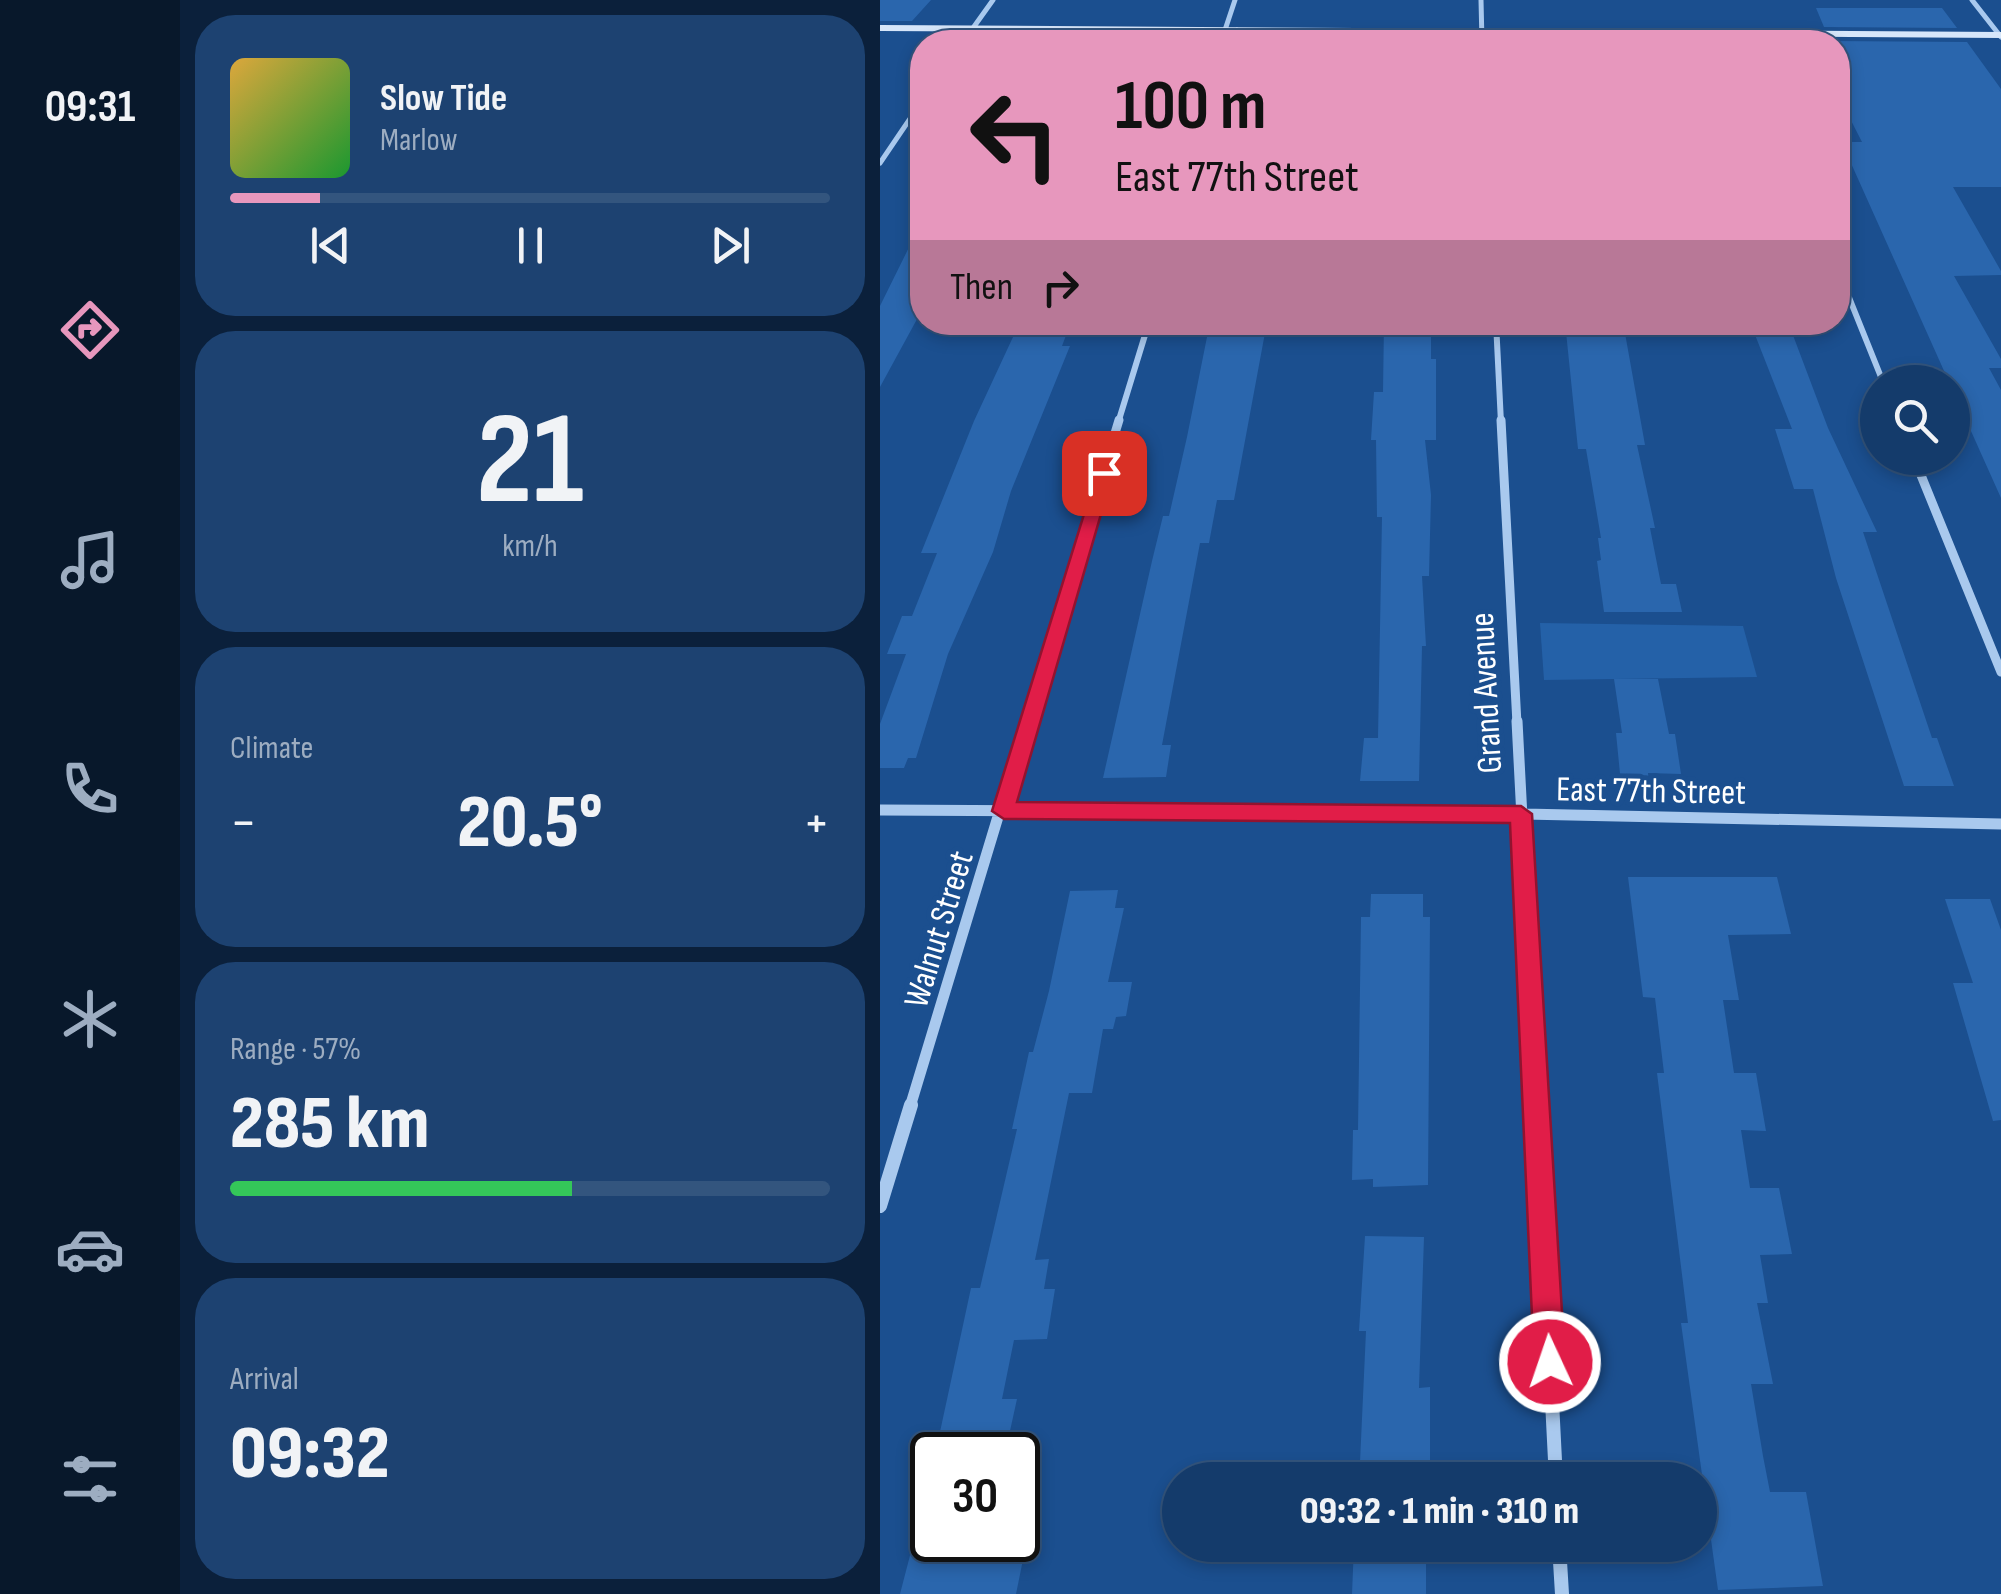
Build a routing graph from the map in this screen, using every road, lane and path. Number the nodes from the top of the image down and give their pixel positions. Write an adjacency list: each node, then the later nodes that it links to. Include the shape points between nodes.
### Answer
1 (992, 0): 6 (street)
2 (1235, 0): 7 (street)
3 (1481, 0): 8 (street)
4 (1972, 0): 9 (street)
5 (880, 28): 6 (main road)
6 (973, 28): 7 (main road)
7 (1231, 30)
8 (1482, 30)
9 (2000, 36): 10 (main road)
10 (1850, 37)
11 (910, 119): 12 (street)
12 (880, 163)
13 (1850, 300): 16 (street)
14 (1145, 335): 20 (street, Walnut Street)
15 (1497, 335): 21 (street, Grand Avenue)
16 (1876, 365)
17 (1921, 475): 18 (street)
18 (2001, 672)
19 (880, 810): 20 (street, East 77th Street)
20 (1004, 811): 21 (street, East 77th Street); 23 (street, Walnut Street)
21 (1521, 814): 22 (street, East 77th Street); 24 (street, Grand Avenue)
22 (2001, 824)
23 (880, 1206)
24 (1555, 1462)
25 (1560, 1562): 26 (street)
26 (1562, 1594)

